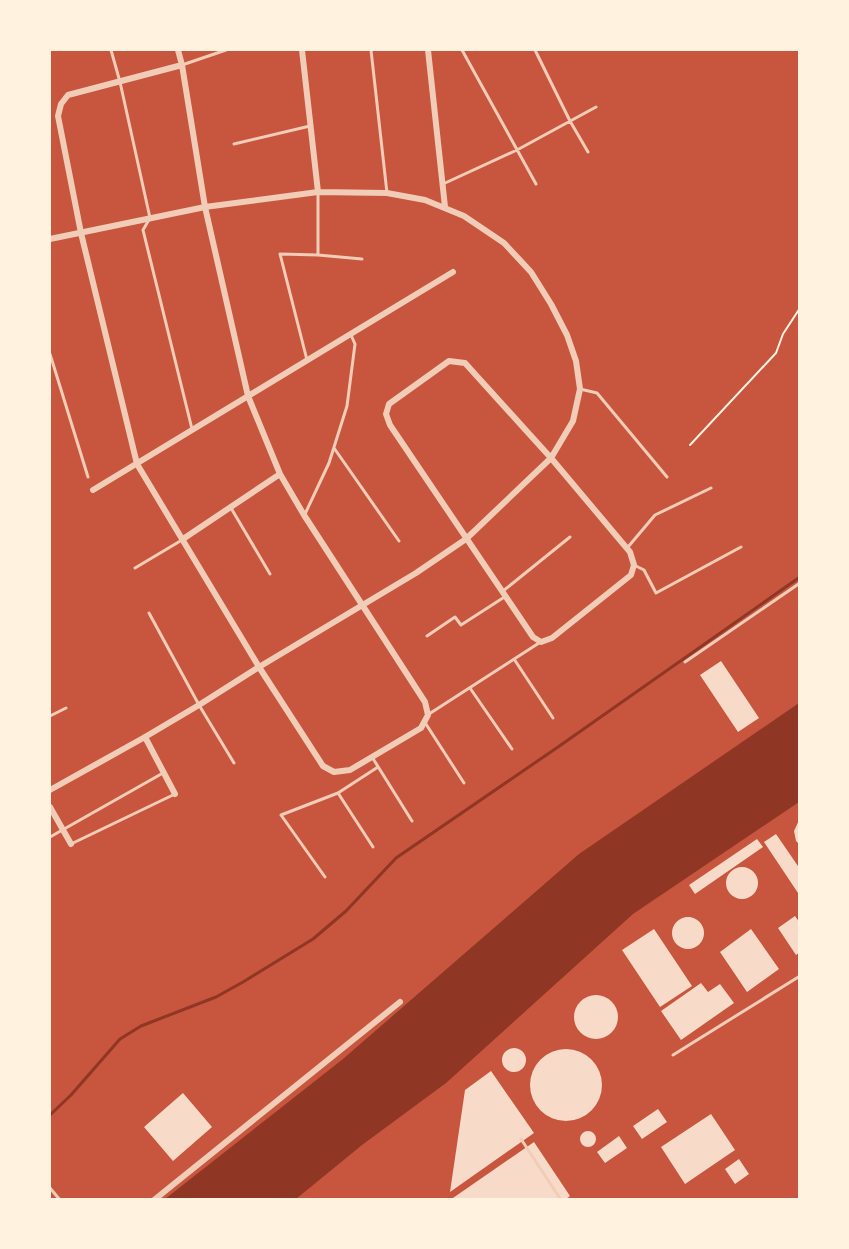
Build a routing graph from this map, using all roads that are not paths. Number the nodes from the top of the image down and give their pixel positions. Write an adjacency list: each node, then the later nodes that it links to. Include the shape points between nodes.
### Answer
1 (111, 50): 10 (lane)
2 (178, 50): 9 (street)
3 (226, 50): 9 (lane)
4 (302, 50): 13 (street)
5 (370, 50): 20 (lane)
6 (428, 50): 18 (street)
7 (462, 50): 15 (lane)
8 (535, 50): 12 (lane)
9 (182, 65): 10 (street); 21 (street)
10 (120, 82): 23 (lane); 24 (street, via 68,95 58,116)
11 (596, 107): 12 (lane)
12 (570, 121): 15 (lane); 16 (lane)
13 (310, 126): 14 (lane); 19 (street)
14 (234, 144)
15 (518, 150): 17 (lane); 18 (lane)
16 (588, 152)
17 (536, 184)
18 (441, 185): 22 (street)
19 (318, 192): 20 (street); 21 (street); 26 (lane)
20 (387, 193): 22 (street)
21 (205, 207): 23 (street); 33 (street)
22 (445, 207): 32 (street, via 504,243 531,272 567,335)
23 (150, 218): 24 (street); 34 (lane, via 143,230)
24 (81, 233): 25 (street); 37 (street)
25 (50, 239)
26 (318, 255): 27 (lane); 31 (lane, via 280,254)
27 (362, 259)
28 (453, 272): 29 (street)
29 (351, 334): 31 (street); 35 (lane, via 355,344 347,406)
30 (50, 354): 39 (lane)
31 (307, 360): 33 (street)
32 (580, 389): 36 (street, via 573,421); 40 (lane, via 597,393)
33 (248, 396): 34 (street); 38 (street)
34 (192, 429): 37 (street)
35 (334, 448): 44 (lane); 48 (lane)
36 (551, 458): 46 (street); 46 (street, via 465,363 449,361 389,404 386,414 390,426); 49 (street)
37 (137, 464): 42 (street); 47 (street)
38 (280, 474): 43 (street); 44 (street)
39 (88, 477)
40 (667, 477)
41 (711, 488): 49 (lane, via 655,515)
42 (93, 490)
43 (230, 507): 47 (street); 53 (lane)
44 (304, 515): 56 (street)
45 (570, 537): 55 (lane)
46 (466, 538): 55 (street); 56 (street)
47 (183, 539): 52 (lane); 62 (street)
48 (399, 541)
49 (627, 548): 51 (street)
50 (741, 548): 51 (lane, via 656,593 644,570)
51 (634, 565): 59 (street, via 631,575 552,638)
52 (135, 568)
53 (270, 574)
54 (800, 583): 61 (lane)
55 (505, 593): 58 (lane, via 461,626 455,617); 59 (street, via 533,637)
56 (363, 606): 62 (street); 67 (street, via 425,702)
57 (149, 613): 64 (lane)
58 (427, 636)
59 (541, 642): 60 (lane)
60 (514, 659): 63 (lane); 68 (lane)
61 (685, 662)
62 (260, 667): 64 (street); 71 (street, via 324,766 334,772 350,770)
63 (470, 688): 67 (lane); 70 (lane)
64 (199, 705): 69 (street); 72 (lane)
65 (66, 708): 66 (lane)
66 (50, 716)
67 (426, 718): 71 (street, via 421,728); 75 (lane)
68 (553, 718)
69 (145, 737): 74 (street); 76 (street)
70 (512, 749)
71 (372, 757): 73 (lane)
72 (234, 763)
73 (378, 767): 77 (lane); 80 (lane)
74 (163, 773): 78 (street); 81 (lane)
75 (464, 783)
76 (50, 790)
77 (338, 793): 84 (lane); 85 (lane, via 281,815)
78 (175, 794): 83 (lane)
79 (50, 807): 81 (street)
80 (412, 821)
81 (62, 830): 82 (lane); 83 (street)
82 (50, 837)
83 (71, 844)
84 (373, 847)
85 (325, 877)
86 (800, 975): 88 (lane)
87 (400, 1002): 92 (street)
88 (673, 1054)
89 (521, 1139): 93 (lane)
90 (50, 1188): 91 (lane)
91 (60, 1200)
92 (154, 1200)
93 (561, 1200)

